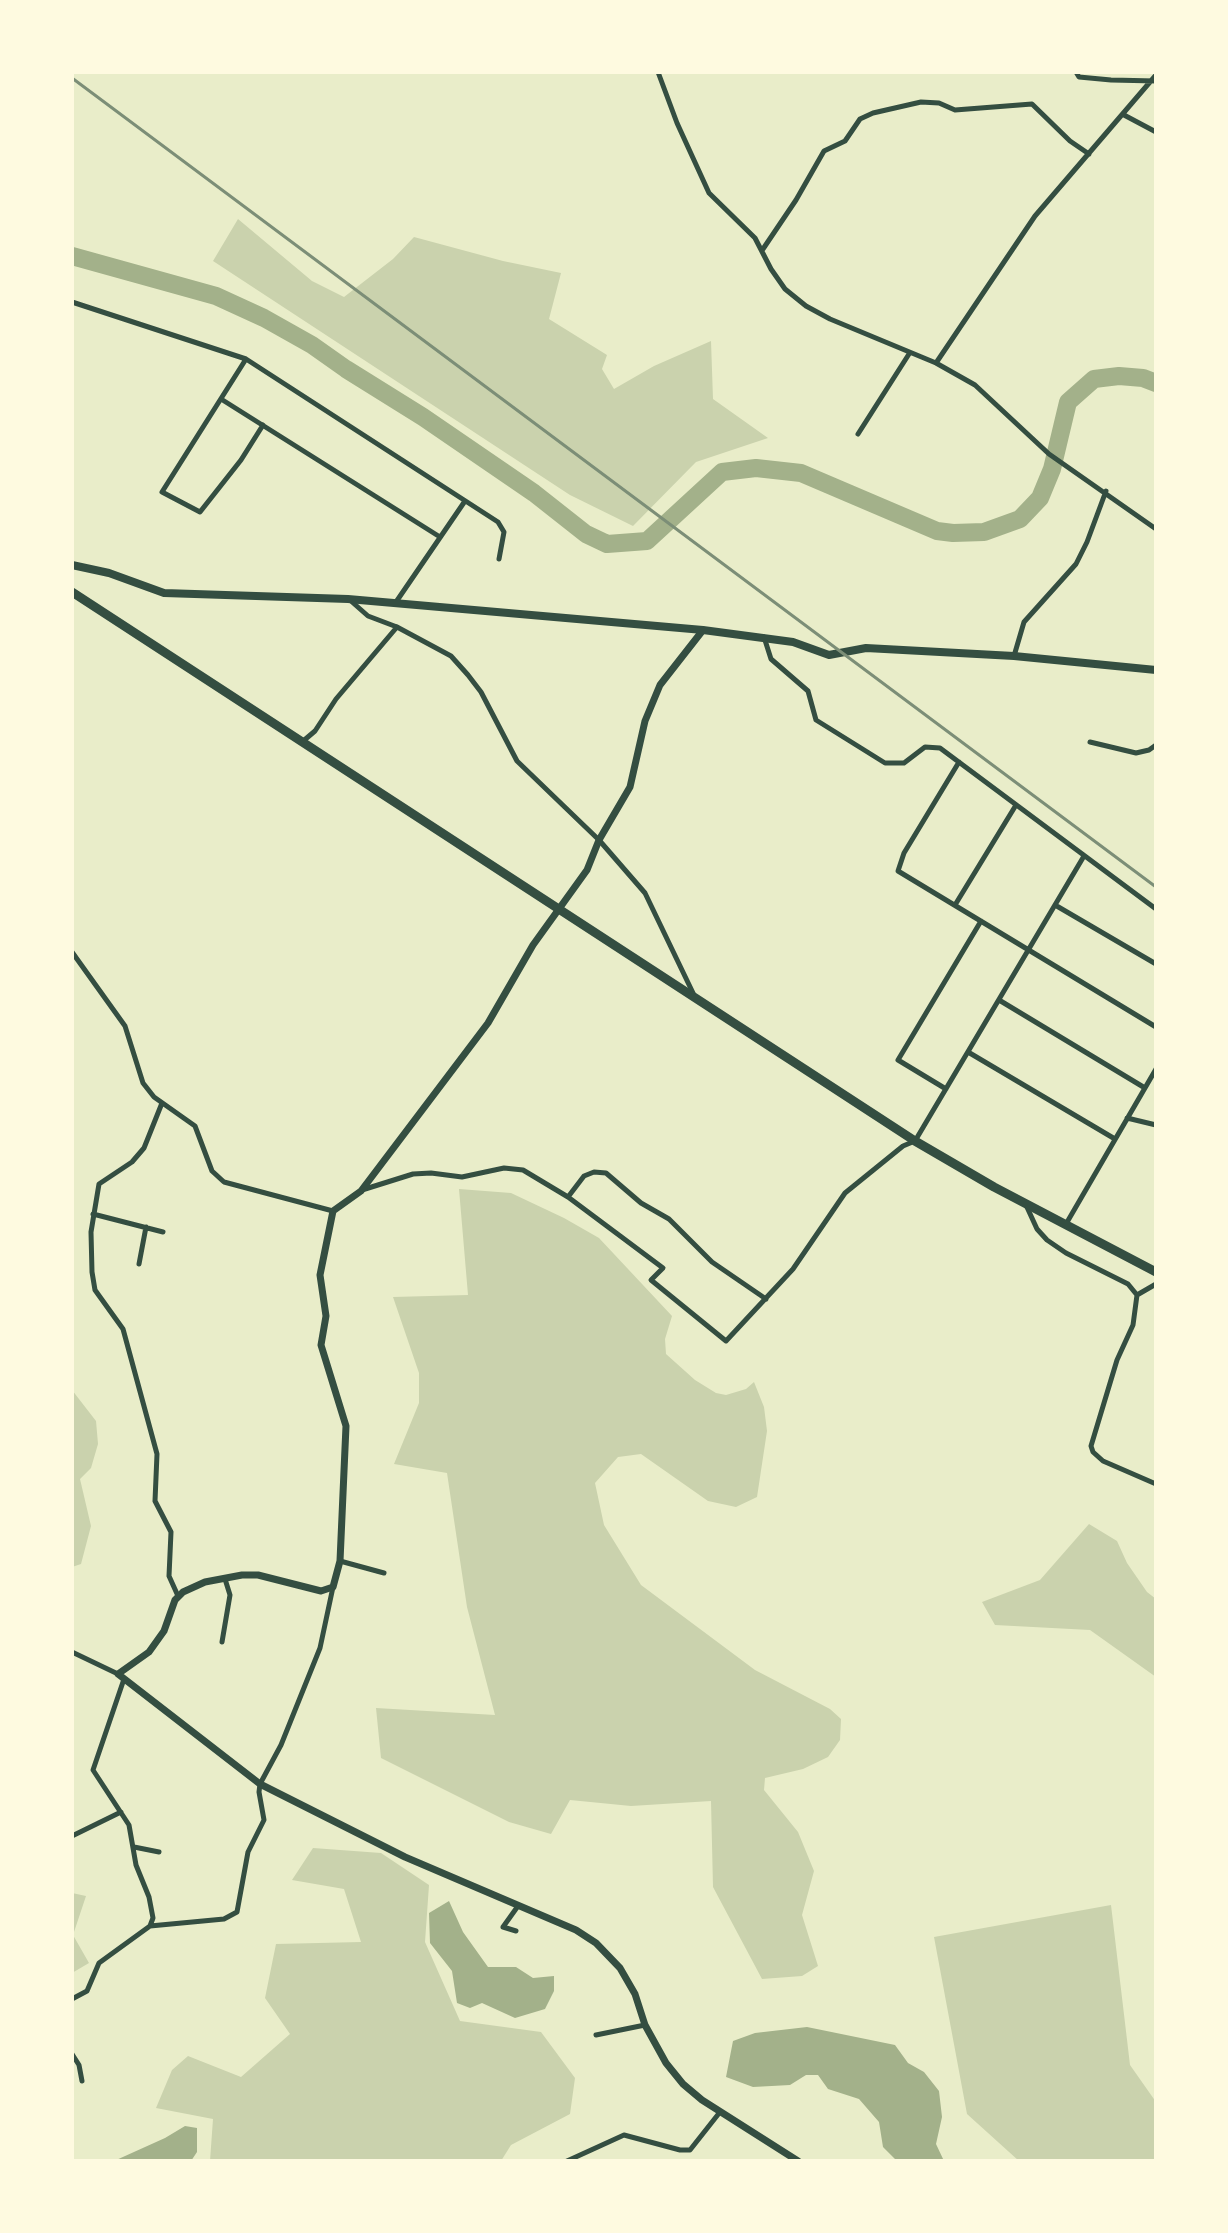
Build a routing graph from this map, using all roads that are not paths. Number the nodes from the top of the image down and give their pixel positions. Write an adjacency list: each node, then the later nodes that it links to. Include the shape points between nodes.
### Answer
1 (658, 72): 7 (street, via 709,193)
2 (1076, 72): 3 (street, via 1079,77 1111,80)
3 (1155, 78): 4 (street)
4 (1124, 115): 5 (street); 6 (street)
5 (1156, 132)
6 (1089, 154): 7 (street, via 1032,104 955,110 921,102 873,113 860,119 845,141 824,151); 11 (street, via 1035,216)
7 (763, 249): 9 (street, via 785,289 806,306)
8 (72, 302): 10 (street)
9 (909, 354): 11 (street); 14 (street)
10 (246, 359): 12 (street); 16 (street)
11 (936, 363): 15 (street, via 984,391 1049,454)
12 (221, 399): 13 (street); 13 (street, via 162,492 200,512)
13 (263, 425): 18 (street)
14 (858, 434)
15 (1106, 491): 17 (street); 27 (street, via 1076,564 1024,622)
16 (465, 501): 18 (street); 19 (street, via 498,522 504,532)
17 (1156, 529)
18 (440, 537): 23 (street)
19 (499, 559)
20 (72, 565): 22 (main road, via 164,593)
21 (72, 592): 29 (highway)
22 (348, 599): 23 (main road); 24 (street, via 368,616)
23 (396, 603): 25 (main road)
24 (397, 627): 29 (street); 34 (street, via 451,656 481,692 517,761)
25 (703, 630): 26 (main road); 34 (street, via 660,685 645,721 630,787)
26 (763, 636): 27 (main road, via 829,655 866,648); 32 (street, via 771,659 808,691 816,720 885,763 904,763 925,747 940,748)
27 (1014, 656): 28 (main road)
28 (1156, 670)
29 (302, 742): 39 (highway)
30 (1090, 742): 31 (street, via 1136,753)
31 (1156, 745)
32 (959, 762): 33 (street); 36 (street, via 898,871)
33 (1016, 805): 35 (street); 36 (street)
34 (599, 840): 39 (street, via 587,870); 45 (street, via 645,893)
35 (1084, 856): 37 (street); 38 (street)
36 (955, 905): 40 (street)
37 (1055, 905): 41 (street); 43 (street)
38 (1156, 909)
39 (559, 911): 45 (highway); 56 (street, via 488,1023)
40 (981, 921): 41 (street); 50 (street, via 898,1060)
41 (1028, 950): 44 (street); 46 (street)
42 (72, 952): 51 (street, via 125,1026 143,1083)
43 (1156, 964)
44 (999, 1000): 47 (street); 49 (street)
45 (697, 1001): 55 (highway)
46 (1156, 1027)
47 (968, 1052): 50 (street); 54 (street)
48 (1156, 1069): 49 (street)
49 (1145, 1088): 52 (street)
50 (946, 1089): 55 (street)
51 (162, 1103): 59 (street, via 195,1126 212,1171 224,1182); 60 (street, via 144,1148 99,1184)
52 (1127, 1118): 53 (street); 54 (street)
53 (1156, 1125)
54 (1115, 1139): 61 (street)
55 (915, 1141): 58 (highway); 68 (street, via 845,1193 816,1239)
56 (361, 1191): 57 (street, via 413,1174 462,1177 504,1168 523,1170); 59 (street)
57 (568, 1197): 68 (street, via 584,1176 606,1173 669,1219 712,1262); 68 (street, via 663,1268 651,1280 726,1341)
58 (1026, 1204): 61 (highway); 67 (street, via 1047,1240 1128,1284)
59 (333, 1211): 70 (street, via 320,1275 326,1316 321,1345 346,1426)
60 (93, 1214): 62 (street); 74 (street, via 95,1290 127,1343 157,1454 155,1501 171,1532 169,1576)
61 (1065, 1225): 65 (highway)
62 (146, 1227): 63 (street); 64 (street)
63 (163, 1232)
64 (139, 1264)
65 (1156, 1272)
66 (1156, 1284): 67 (street)
67 (1137, 1295): 69 (street, via 1133,1325 1091,1446 1103,1461)
68 (766, 1299)
69 (1156, 1484)
70 (340, 1561): 71 (street); 73 (street)
71 (384, 1573)
72 (224, 1578): 73 (street, via 258,1575 321,1591); 74 (street); 75 (street, via 230,1595)
73 (333, 1587): 78 (street, via 320,1648)
74 (179, 1596): 77 (street, via 149,1652)
75 (222, 1642)
76 (72, 1652): 77 (street)
77 (121, 1676): 78 (street); 79 (street, via 93,1770)
78 (260, 1784): 83 (street); 84 (street, via 264,1820 248,1852 237,1912 224,1919)
79 (121, 1812): 80 (street); 81 (street)
80 (72, 1836)
81 (134, 1847): 82 (street); 84 (street, via 151,1908)
82 (159, 1852)
83 (518, 1906): 85 (street, via 503,1927); 87 (street, via 596,1943 620,1968)
84 (150, 1926): 86 (street, via 99,1963 87,1991)
85 (516, 1931)
86 (72, 1999)
87 (645, 2025): 88 (street); 91 (street, via 683,2084)
88 (596, 2035)
89 (72, 2054): 90 (street)
90 (82, 2081)
91 (720, 2112): 92 (street, via 690,2150 624,2135); 93 (street)
92 (567, 2161)
93 (798, 2161)

